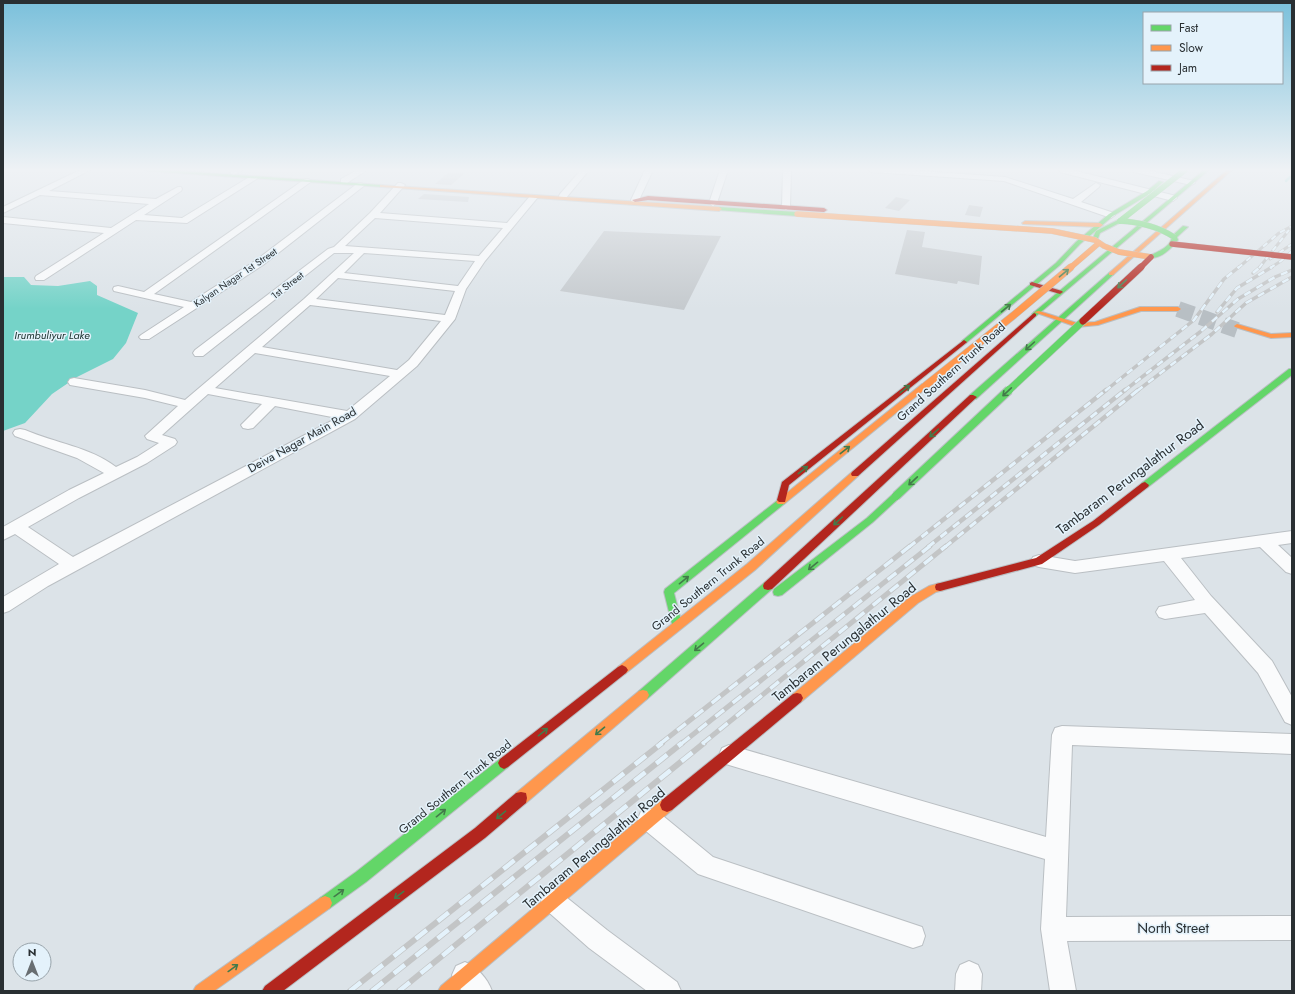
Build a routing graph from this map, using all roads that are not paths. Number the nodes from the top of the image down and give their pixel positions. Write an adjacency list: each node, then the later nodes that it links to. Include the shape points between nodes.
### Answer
1 (192, 216): 13 (street, via 184,221)
2 (258, 216): 33 (street)
3 (319, 216): 35 (street, Kalyan Nagar 1st Street, via 259,263)
4 (371, 216): 21 (street, 1st Street)
5 (390, 216): 17 (street)
6 (517, 216): 17 (street, Deiva Nagar Main Road)
7 (847, 216): 19 (main road, bridge)
8 (930, 216): 19 (main road, via 1062,225)
9 (1110, 216): 19 (main road)
10 (1126, 216): 15 (main road, bridge)
11 (1151, 216): 32 (main road, Grand Southern Trunk Road)
12 (1177, 216): 37 (main road)
13 (135, 217): 18 (street)
14 (3, 220): 18 (street)
15 (1120, 221): 19 (main road); 20 (main road, bridge, via 1152,225 1167,231)
16 (1191, 221): 20 (main road)
17 (509, 226): 26 (street, Deiva Nagar Main Road)
18 (113, 231): 28 (street)
19 (1098, 235): 24 (main road, bridge, via 1119,252); 29 (main road, via 1078,243 1058,264); 55 (main road, one-way to 19, bridge, via 1008,320)
20 (1174, 240): 23 (main road); 24 (main road, via 1168,249); 25 (main road, bridge)
21 (337, 248): 22 (street); 44 (street, 1st Street)
22 (362, 250): 26 (street); 27 (street)
23 (1292, 253)
24 (1151, 257): 66 (main road, one-way to 66, bridge, via 870,520 786,587)
25 (1292, 257)
26 (482, 259): 31 (street, Deiva Nagar Main Road)
27 (336, 275): 31 (street); 34 (street)
28 (40, 278)
29 (1032, 284): 32 (main road); 55 (main road, one-way to 29, via 785,484 975,333)
30 (118, 289): 33 (street)
31 (461, 289): 38 (street, Deiva Nagar Main Road)
32 (1060, 292): 36 (main road, Grand Southern Trunk Road)
33 (146, 295): 35 (street)
34 (308, 301): 38 (street); 43 (street)
35 (193, 306): 41 (street, Kalyan Nagar 1st Street)
36 (1037, 312): 39 (main road); 67 (main road, Grand Southern Trunk Road, via 751,567)
37 (1067, 312): 39 (main road); 39 (main road, via 1095,319 1138,304 1155,303 1180,307 1140,308 1096,324 1077,325)
38 (449, 319): 46 (street, Deiva Nagar Main Road, via 413,363)
39 (1059, 319): 66 (main road, one-way to 66)
40 (1292, 335): 42 (main road, via 1272,336 1237,328 1273,341)
41 (146, 337)
42 (1292, 341)
43 (252, 349): 46 (street); 48 (street)
44 (199, 353)
45 (1292, 371): 60 (main road, Tambaram Perungalathur Road, via 1096,523)
46 (400, 374): 51 (street, Deiva Nagar Main Road)
47 (74, 382): 50 (street, via 145,394)
48 (205, 390): 49 (street); 50 (street)
49 (272, 402): 51 (street); 52 (street)
50 (188, 405): 54 (street, via 152,436 170,442)
51 (350, 416): 61 (street, Deiva Nagar Main Road)
52 (248, 425)
53 (20, 433): 54 (street, via 34,440 85,455 110,468)
54 (115, 474): 56 (street)
55 (782, 500): 67 (main road, one-way to 55, via 669,592)
56 (10, 530): 61 (street)
57 (1292, 537): 58 (street)
58 (1264, 541): 59 (street); 62 (street)
59 (1169, 556): 60 (street, via 1075,567); 63 (street)
60 (1039, 561): 70 (main road, Tambaram Perungalathur Road, via 933,589 914,600)
61 (72, 565): 64 (street, Deiva Nagar Main Road)
62 (1292, 568)
63 (1209, 605): 65 (street); 68 (street, via 1265,667)
64 (3, 606)
65 (1165, 612)
66 (729, 621): 79 (main road, one-way to 79, via 480,833)
67 (677, 625): 78 (main road, Grand Southern Trunk Road, one-way to 67, via 361,877)
68 (1292, 716)
69 (1292, 744): 72 (street, via 1062,735)
70 (729, 755): 71 (main road, Tambaram Perungalathur Road); 72 (street)
71 (649, 819): 73 (main road, Tambaram Perungalathur Road); 76 (street, via 706,866)
72 (1057, 851): 75 (street)
73 (552, 901): 77 (main road, Tambaram Perungalathur Road); 81 (street)
74 (1292, 928): 75 (street, North Street)
75 (1053, 929): 82 (street)
76 (912, 936)
77 (472, 983): 80 (main road, Tambaram Perungalathur Road)
78 (202, 991)
79 (270, 991)
80 (446, 991)
81 (668, 991)
82 (1063, 991)

